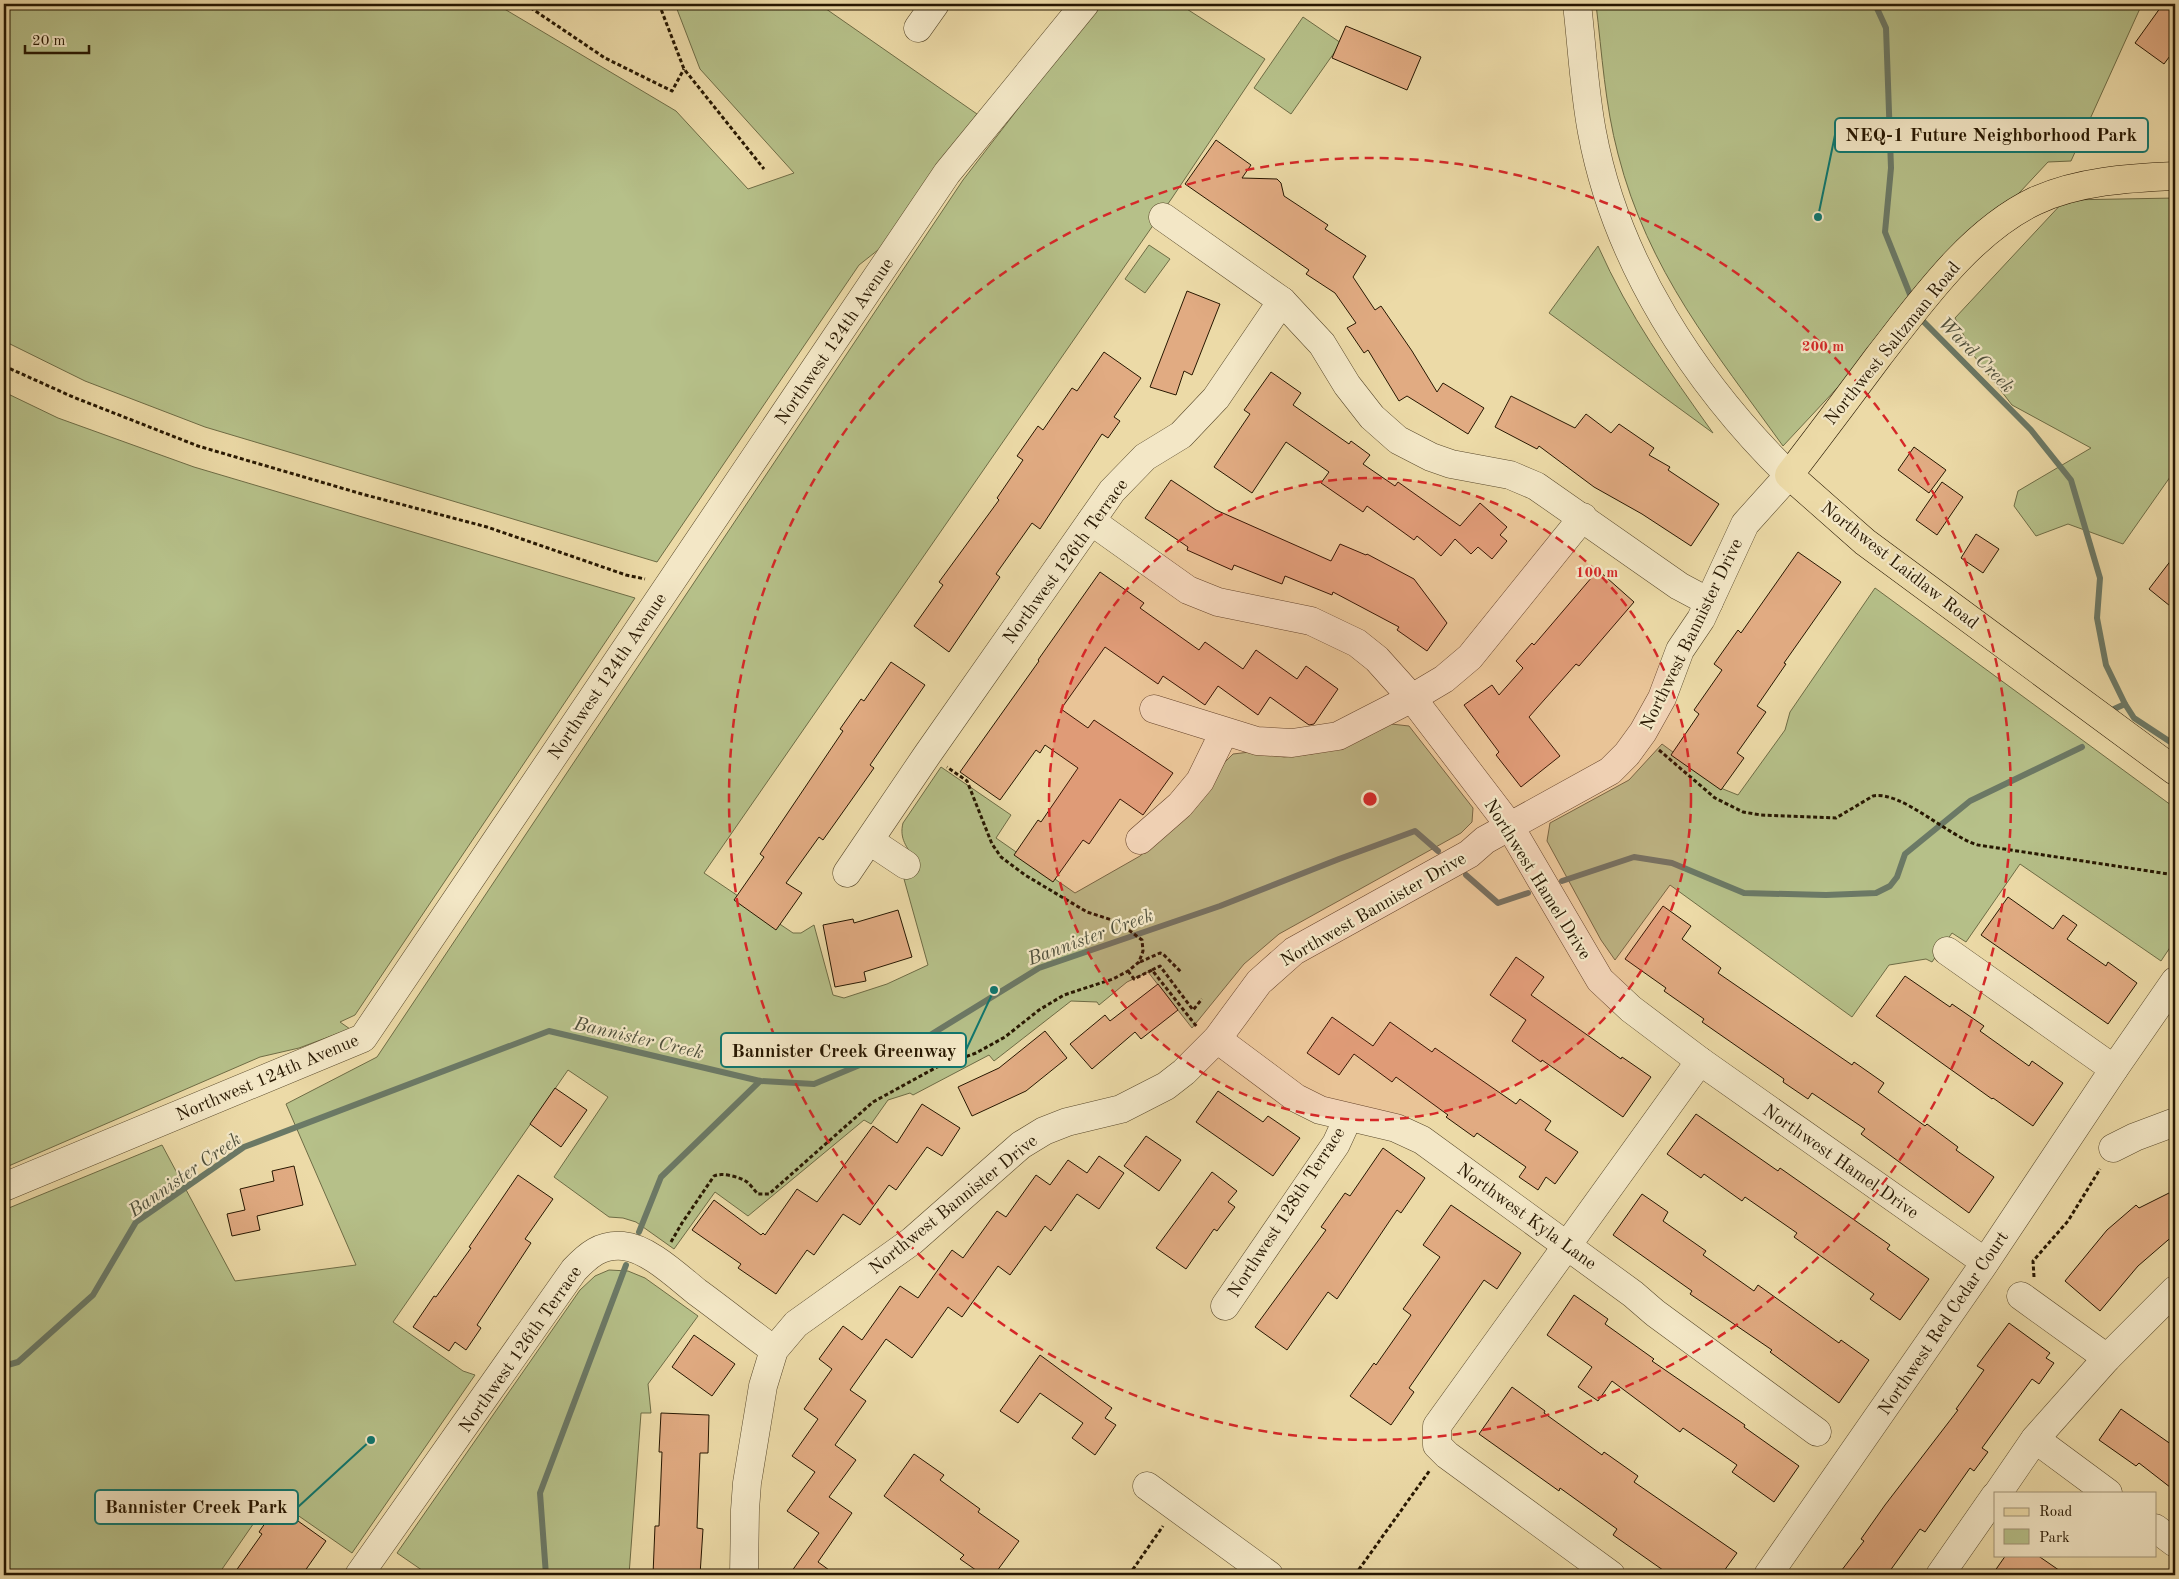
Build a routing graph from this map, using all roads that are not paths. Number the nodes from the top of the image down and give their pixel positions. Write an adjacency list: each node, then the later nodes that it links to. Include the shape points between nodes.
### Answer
1 (935, 4): 4 (street)
2 (1085, 4): 29 (street, Northwest 124th Avenue, via 947,173 364,1038)
3 (1577, 4): 8 (street, Northwest Laidlaw Road, via 1592,131 1602,174 1618,223 1646,286 1727,407)
4 (918, 28)
5 (2175, 176): 8 (main road, Northwest Saltzman Road, via 2102,182 2036,200 2001,222 1962,256 1926,296)
6 (1163, 217): 7 (street)
7 (1282, 301): 9 (street, via 1322,344 1347,385 1372,417 1398,440 1437,460 1519,478); 10 (street, Northwest 126th Terrace, via 1216,398 1181,435 1146,457 1126,475)
8 (1789, 475): 11 (street, Northwest Bannister Drive, via 1745,524); 15 (main road, Northwest Laidlaw Road, via 1865,542)
9 (1583, 517): 11 (street, via 1679,586); 12 (street, via 1470,657 1444,679)
10 (1091, 521): 12 (street, Northwest Hamel Drive, via 1188,590 1218,602 1311,621 1356,642 1377,659); 18 (street, Northwest 126th Terrace, via 927,754)
11 (1709, 602): 16 (street, Northwest Bannister Drive, via 1680,650 1662,698 1627,754 1610,771)
12 (1412, 698): 14 (street, via 1338,736 1292,743 1257,741); 16 (street, Northwest Hamel Drive)
13 (1154, 709): 14 (street)
14 (1224, 732): 17 (street, via 1200,781 1180,805)
15 (2175, 771)
16 (1509, 825): 23 (street, Northwest Bannister Drive, via 1469,854 1294,951 1259,982); 24 (street, Northwest Hamel Drive, via 1600,980 1631,1009)
17 (1140, 840)
18 (870, 841): 19 (street); 20 (street, Northwest 126th Terrace)
19 (906, 865)
20 (847, 873)
21 (1947, 951): 25 (street)
22 (2175, 981): 25 (street, Northwest Red Cedar Court)
23 (1217, 1039): 26 (street, Northwest Kyla Lane, via 1296,1098 1320,1110); 35 (street, Northwest Bannister Drive, via 1184,1072 1145,1098 1121,1109 1067,1122 1021,1145 912,1241 796,1324)
24 (1700, 1061): 30 (street); 31 (street, Northwest Hamel Drive)
25 (2114, 1069): 31 (street, Northwest Red Cedar Court)
26 (1348, 1118): 30 (street, Northwest Kyla Lane, via 1376,1122 1422,1140); 34 (street, Northwest 128th Terrace, via 1336,1144)
27 (2175, 1122): 28 (street)
28 (2113, 1148)
29 (4, 1187)
30 (1567, 1246): 37 (street, Northwest Kyla Lane); 48 (street, via 1437,1426 1440,1448)
31 (1985, 1262): 49 (street, Northwest Red Cedar Court)
32 (2175, 1290): 36 (street)
33 (2021, 1296): 36 (street)
34 (1225, 1306)
35 (774, 1350): 45 (street, Northwest 126th Terrace, via 658,1262 636,1249 608,1246 595,1250 574,1270); 46 (street, Northwest Bannister Drive, via 763,1386 747,1483)
36 (2107, 1358): 38 (street)
37 (1817, 1432)
38 (2035, 1439): 40 (street); 41 (street)
39 (1148, 1486): 47 (street)
40 (1999, 1492)
41 (2107, 1492)
42 (1994, 1497): 50 (street)
43 (2156, 1529): 44 (street)
44 (2175, 1543)
45 (360, 1575)
46 (744, 1575)
47 (1269, 1575)
48 (1611, 1575)
49 (1768, 1575)
50 (1940, 1575)

